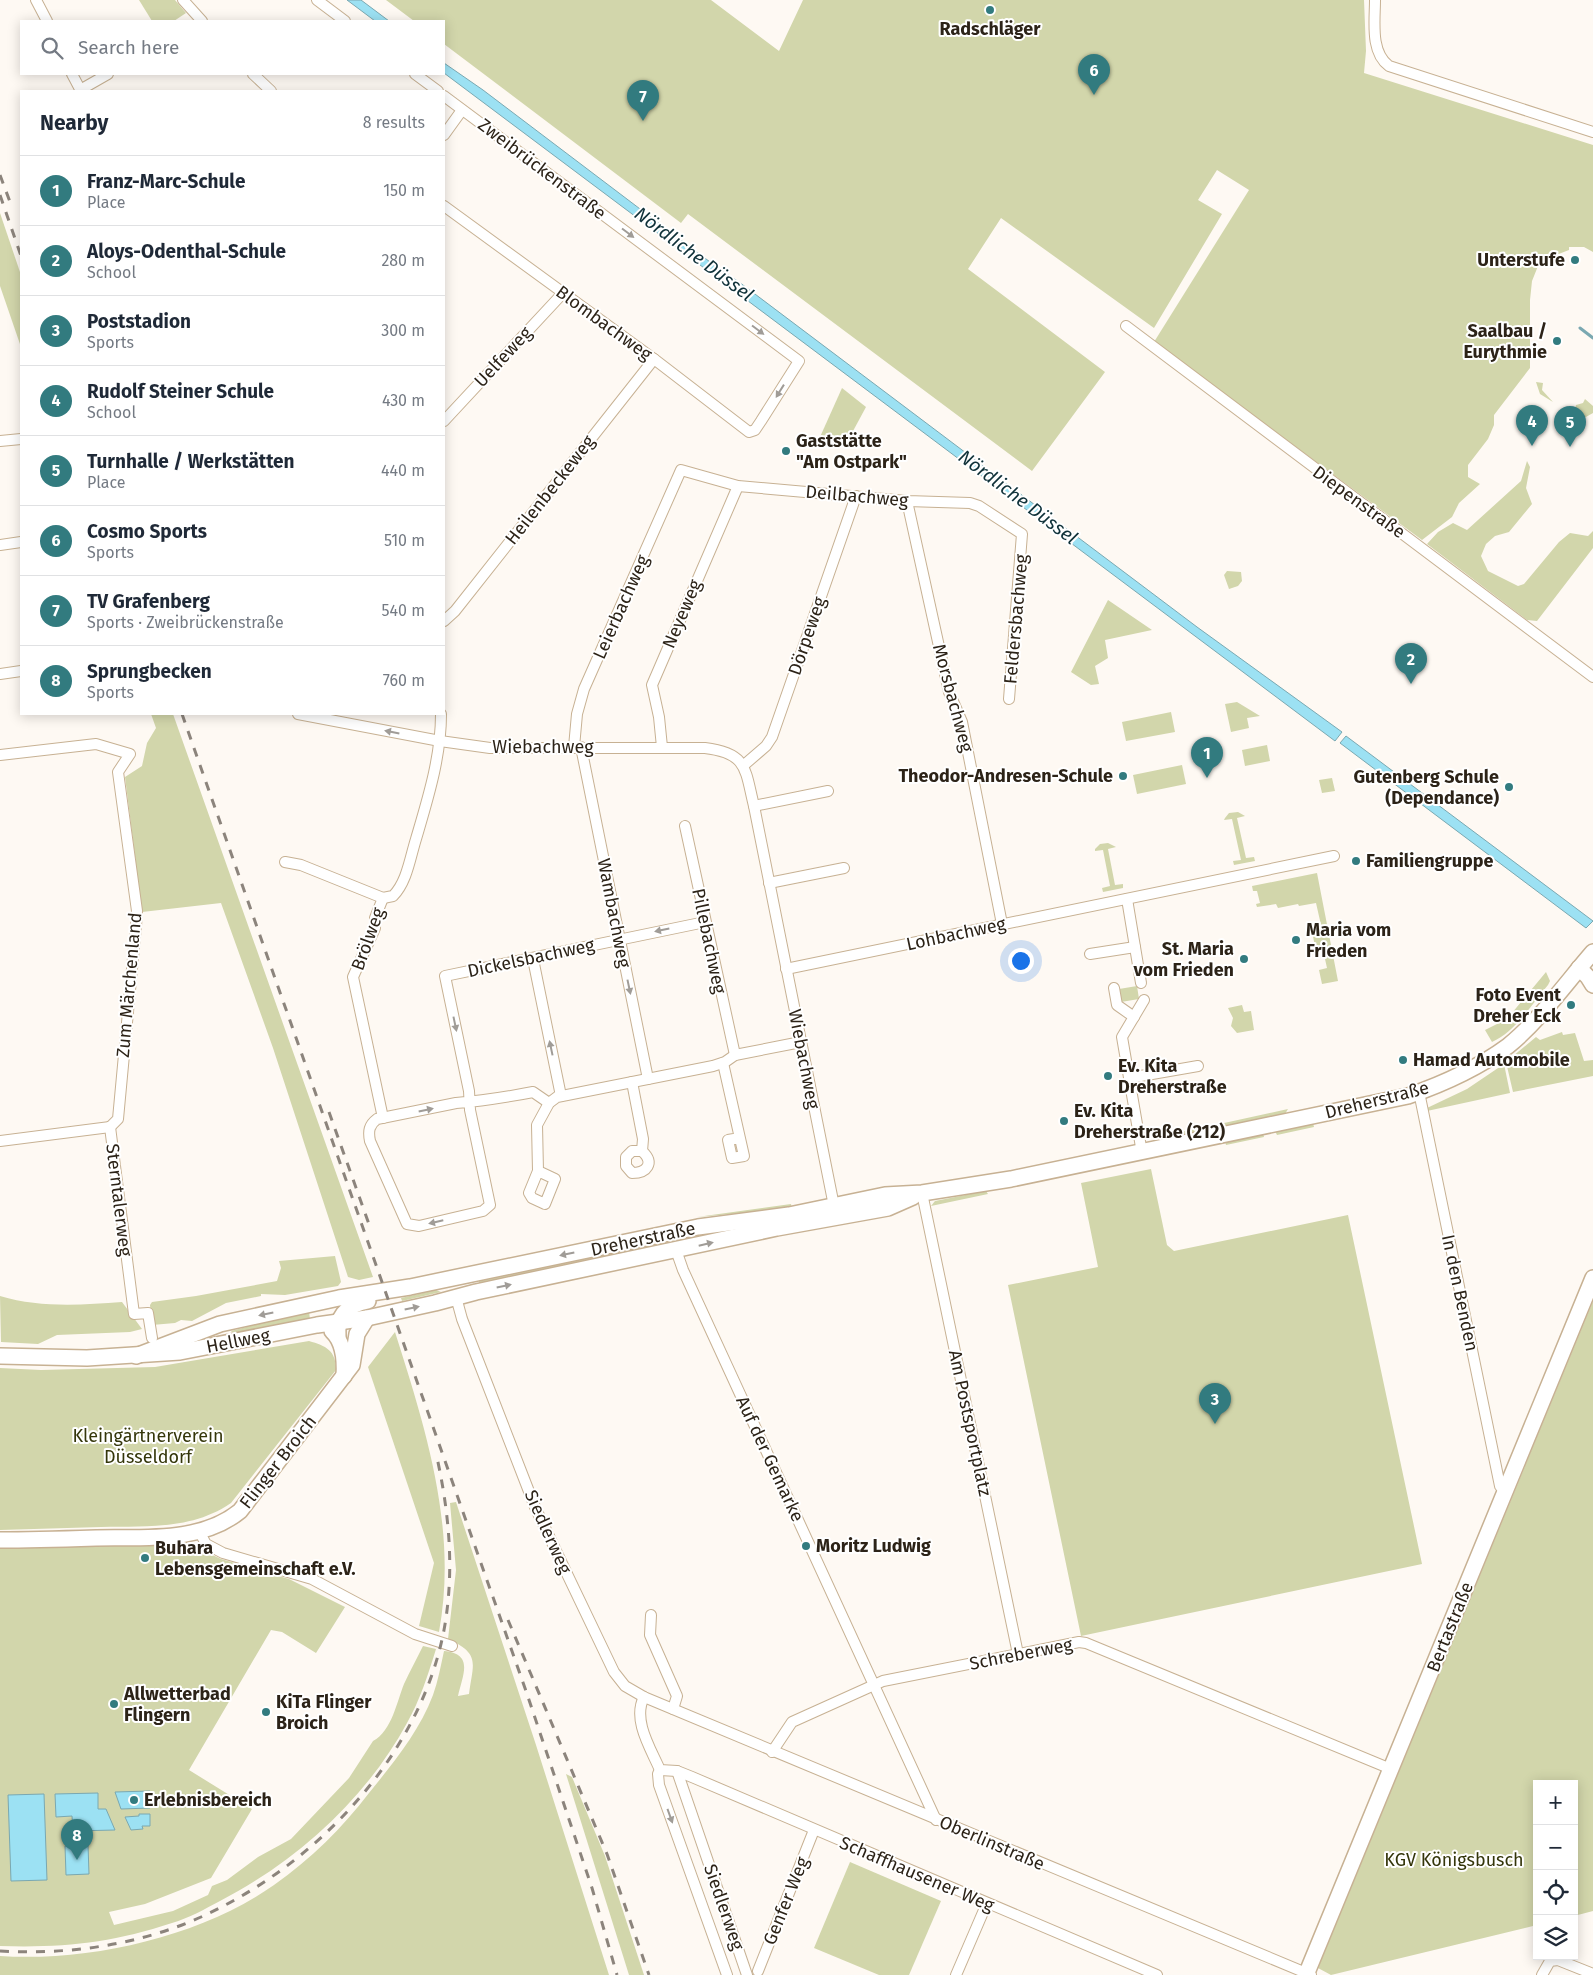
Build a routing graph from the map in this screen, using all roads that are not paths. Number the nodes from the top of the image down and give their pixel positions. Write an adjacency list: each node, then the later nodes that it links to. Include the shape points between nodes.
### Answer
1 (36, 0): 5 (street)
2 (183, 0): 6 (street)
3 (317, 0): 7 (street)
4 (1375, 0): 17 (street, via 1376,40 1381,57 1389,66)
5 (46, 20)
6 (199, 20)
7 (344, 20)
8 (73, 75): 12 (street)
9 (106, 75): 12 (street)
10 (254, 75): 13 (street)
11 (416, 75): 14 (street)
12 (81, 90)
13 (269, 90)
14 (437, 90)
15 (445, 97): 16 (street, Zweibrückenstraße)
16 (462, 110): 18 (street); 24 (street, Zweibrückenstraße, one-way to 24, via 799,361)
17 (1593, 132)
18 (445, 133)
19 (445, 207): 20 (street, Blombachweg)
20 (563, 293): 22 (street, Blombachweg); 23 (street, Uelfeweg)
21 (1126, 326): 37 (street, Diepenstraße)
22 (654, 359): 24 (street, Blombachweg, via 744,430 752,432); 34 (street, Heilenbeckeweg)
23 (445, 420)
24 (761, 421)
25 (20, 439): 26 (street)
26 (0, 441)
27 (681, 470): 28 (street, Deilbachweg); 42 (street, Leierbachweg, via 584,689 577,714)
28 (738, 486): 29 (street, Deilbachweg); 43 (street, Neyeweg, via 652,685)
29 (856, 496): 30 (street, Deilbachweg); 45 (street, Dörpeweg, via 772,737)
30 (907, 501): 31 (street, Deilbachweg, via 974,504 1022,534); 56 (street, Morsbachweg, via 949,692 962,722)
31 (1023, 538): 38 (street, Feldersbachweg)
32 (20, 542): 33 (street)
33 (0, 545)
34 (445, 620)
35 (20, 671): 36 (street)
36 (0, 674)
37 (1593, 677)
38 (1009, 700)
39 (303, 715): 41 (street, Wiebachweg, one-way to 39)
40 (441, 715): 41 (street, Brölweg)
41 (440, 741): 42 (street, Wiebachweg, via 490,748); 53 (street, Brölweg, via 433,780 404,881 393,896)
42 (578, 747): 43 (street, Wiebachweg); 57 (street, Wambachweg)
43 (662, 747): 45 (street, Wiebachweg, via 724,750)
44 (0, 755): 81 (street, Zum Märchenland, via 96,744 130,754 118,772 136,926 118,1119)
45 (744, 766): 47 (street, Wiebachweg)
46 (828, 791): 47 (street)
47 (754, 806): 52 (street, Wiebachweg)
48 (685, 826): 55 (street, Pillebachweg)
49 (1334, 856): 54 (street, Lohbachweg)
50 (285, 862): 53 (street, via 301,865)
51 (844, 868): 52 (street)
52 (769, 883): 63 (street, Wiebachweg)
53 (382, 898): 80 (street, Brölweg, via 375,928 353,977)
54 (1127, 899): 56 (street, Lohbachweg); 58 (street)
55 (705, 922): 57 (street, Dickelsbachweg, one-way to 57); 70 (street, Pillebachweg)
56 (1002, 924): 63 (street, Lohbachweg)
57 (619, 939): 61 (street, Dickelsbachweg); 74 (street, Wambachweg, one-way to 74)
58 (1135, 947): 60 (street); 64 (street)
59 (1593, 952): 62 (main road, Dreherstraße)
60 (1090, 954)
61 (533, 959): 77 (street, one-way to 61); 78 (street, Dickelsbachweg, one-way to 78, via 445,976)
62 (1579, 968): 65 (main road); 76 (main road, Dreherstraße, via 1508,1045 1473,1068)
63 (786, 969): 69 (street, Wiebachweg)
64 (1141, 983)
65 (1593, 985)
66 (1114, 988): 68 (street, via 1117,1005)
67 (1144, 1000): 68 (street)
68 (1134, 1017): 73 (street, via 1122,1037)
69 (801, 1042): 70 (street); 88 (street, Wiebachweg)
70 (735, 1055): 71 (street)
71 (723, 1062): 74 (street); 82 (street)
72 (1198, 1066): 73 (street)
73 (1129, 1078): 85 (street)
74 (648, 1079): 75 (street)
75 (632, 1082): 77 (street); 84 (street, via 643,1139)
76 (1419, 1092): 85 (main road, Dreherstraße); 104 (street, In den Benden, via 1500,1486)
77 (561, 1096): 79 (street)
78 (469, 1102): 79 (street, via 533,1092); 80 (street, one-way to 78); 80 (street, one-way to 80, via 490,1205 483,1211 419,1226 407,1224 403,1218 370,1141 369,1128 373,1122)
79 (549, 1102): 86 (street, via 537,1125)
80 (383, 1118)
81 (110, 1127): 83 (street, Sterntalerweg); 100 (street, Sterntalerweg, via 134,1314 148,1313)
82 (740, 1138)
83 (0, 1141)
84 (642, 1152)
85 (1142, 1153): 87 (main road, Dreherstraße)
86 (538, 1171)
87 (922, 1193): 88 (main road, Dreherstraße, via 884,1195); 89 (main road, Dreherstraße, via 888,1208); 109 (street, Am Postsportplatz)
88 (834, 1206): 89 (street, Dreherstraße, via 830,1214); 90 (main road, Dreherstraße)
89 (777, 1228): 91 (main road, Dreherstraße, one-way to 89)
90 (672, 1232): 91 (main road, Auf der Gemarke); 92 (main road, Dreherstraße, one-way to 92)
91 (676, 1250): 95 (main road, Dreherstraße, one-way to 91); 110 (street, Auf der Gemarke)
92 (453, 1278): 94 (main road, Hellweg); 95 (main road, Siedlerweg)
93 (1593, 1278): 104 (main road, Bertastraße)
94 (410, 1287): 96 (main road, Hellweg); 98 (main road, Hellweg, via 352,1305)
95 (456, 1297): 97 (main road, one-way to 95); 111 (street, Siedlerweg, via 535,1507 614,1672 625,1686)
96 (314, 1304): 98 (main road); 102 (main road, Hellweg, one-way to 102, via 220,1324)
97 (367, 1318): 98 (main road); 99 (main road)
98 (340, 1324): 99 (main road); 102 (main road, Hellweg, via 328,1329 317,1325 203,1348); 103 (main road)
99 (357, 1334): 103 (main road, Flinger Broich, via 354,1361)
100 (152, 1338)
101 (0, 1356): 102 (main road, Hellweg, via 55,1359)
102 (136, 1356)
103 (344, 1376): 105 (main road, Flinger Broich, via 240,1511 220,1524)
104 (1505, 1492): 114 (main road, Bertastraße)
105 (199, 1531): 106 (main road, Flinger Broich, via 145,1537); 108 (street, via 206,1544 214,1550 312,1579 415,1634)
106 (0, 1540)
107 (651, 1615): 112 (street, via 650,1635 677,1696)
108 (452, 1646)
109 (1018, 1654): 110 (street, Schreberweg); 114 (street, Schreberweg, via 1086,1643)
110 (875, 1685): 113 (street, Schreberweg, via 792,1722); 117 (street, Auf der Gemarke)
111 (644, 1697): 112 (street, Oberlinstraße); 115 (street, Siedlerweg, via 641,1718)
112 (672, 1709): 113 (street, Oberlinstraße)
113 (772, 1752): 117 (street, Oberlinstraße)
114 (1391, 1769): 128 (main road, Bertastraße)
115 (660, 1770): 116 (street); 124 (street, Siedlerweg, one-way to 124, via 659,1785)
116 (677, 1771): 118 (street, Schaffhausener Weg); 125 (street, Siedlerweg)
117 (936, 1820): 128 (street, Oberlinstraße)
118 (814, 1830): 119 (street, Schaffhausener Weg); 121 (street, Genfer Weg)
119 (987, 1903): 120 (street, Schaffhausener Weg); 122 (street)
120 (1131, 1964): 126 (street); 127 (street, Schaffhausener Weg)
121 (763, 1973): 125 (street)
122 (958, 1974)
123 (1593, 1974): 129 (street, via 1558,1960 1550,1961)
124 (727, 1975)
125 (746, 1975)
126 (1127, 1975)
127 (1156, 1975)
128 (1308, 1975)
129 (1542, 1975)

